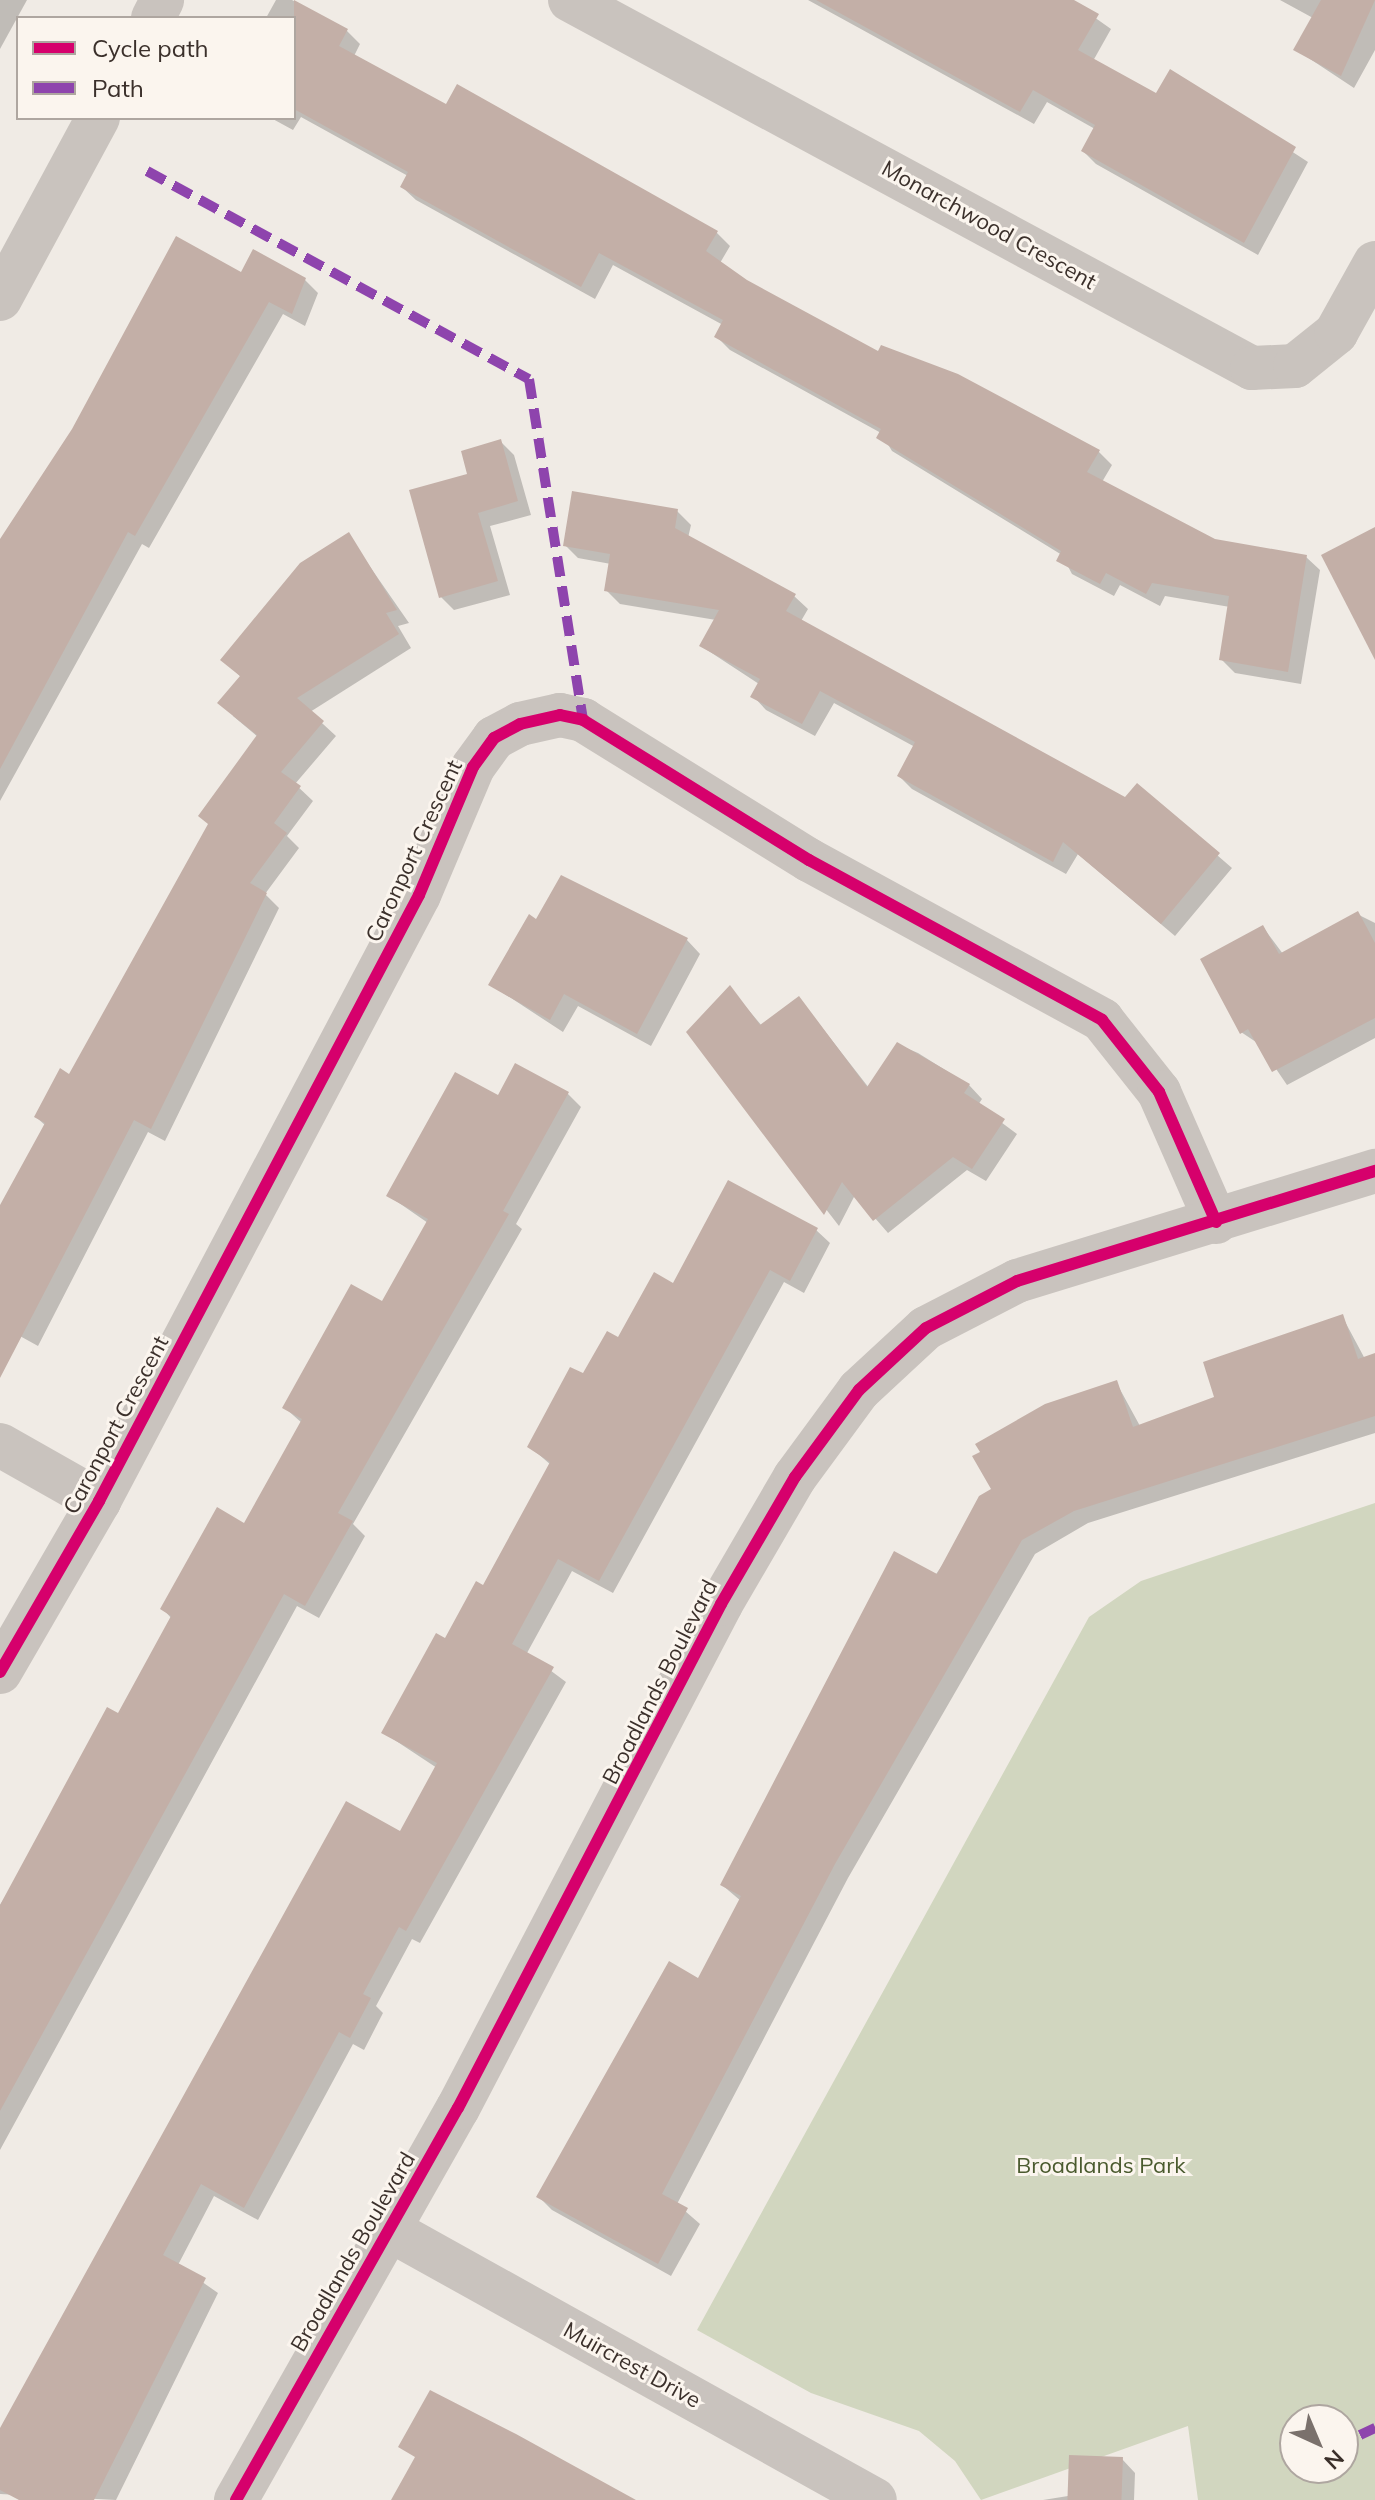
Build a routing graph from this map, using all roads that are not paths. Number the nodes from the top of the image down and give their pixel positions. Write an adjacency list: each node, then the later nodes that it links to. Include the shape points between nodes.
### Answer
1 (570, 0): 3 (street, Monarchwood Crescent, via 1252,368 1295,366 1336,333)
2 (97, 120): 4 (street)
3 (1375, 263)
4 (0, 299)
5 (1375, 1171): 6 (street, Broadlands Boulevard)
6 (1216, 1222): 8 (street, Caronport Crescent, via 1159,1092 1102,1020 809,860 583,720 560,715 520,724 494,738 473,767 419,895); 10 (street, Broadlands Boulevard, via 1017,1281 956,1309 859,1390 795,1477 721,1604)
7 (0, 1445): 8 (street)
8 (99, 1501): 9 (street, Caronport Crescent)
9 (0, 1672)
10 (388, 2229): 11 (street, Broadlands Boulevard); 12 (street, Muircrest Drive)
11 (236, 2500)
12 (875, 2500)

